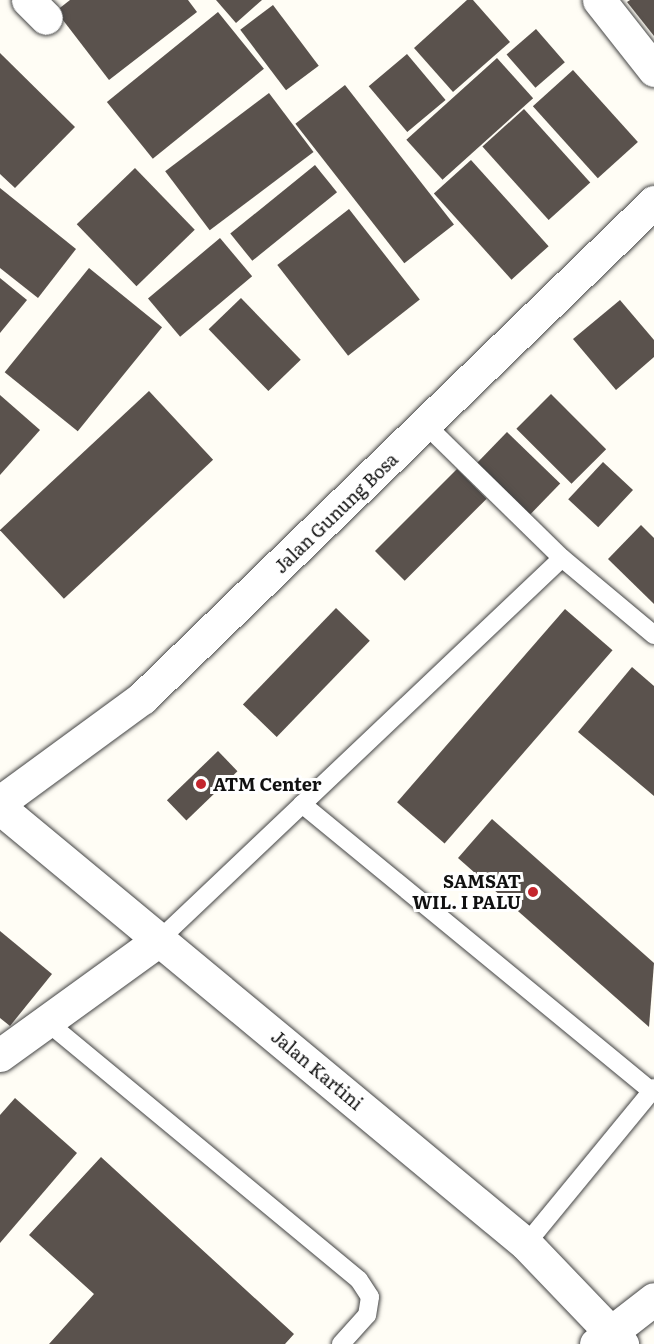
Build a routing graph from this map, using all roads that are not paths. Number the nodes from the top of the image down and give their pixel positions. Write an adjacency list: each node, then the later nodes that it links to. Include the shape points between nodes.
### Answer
1 (599, 0): 2 (street)
2 (654, 70)
3 (654, 202): 4 (street, Jalan Gunung Bosa)
4 (427, 426): 5 (lane); 7 (street, Jalan Gunung Bosa, via 142,698)
5 (562, 558): 6 (lane); 8 (lane)
6 (654, 635)
7 (0, 802)
8 (302, 804): 10 (lane); 13 (lane)
9 (0, 808): 10 (street, Jalan Kartini)
10 (159, 940): 11 (street); 14 (street, Jalan Kartini)
11 (46, 1022): 12 (street); 17 (lane, via 359,1280 370,1297 367,1315)
12 (0, 1055)
13 (653, 1090): 14 (lane)
14 (526, 1244): 16 (street, Jalan Kartini)
15 (654, 1299): 16 (street)
16 (610, 1340)
17 (341, 1344)

